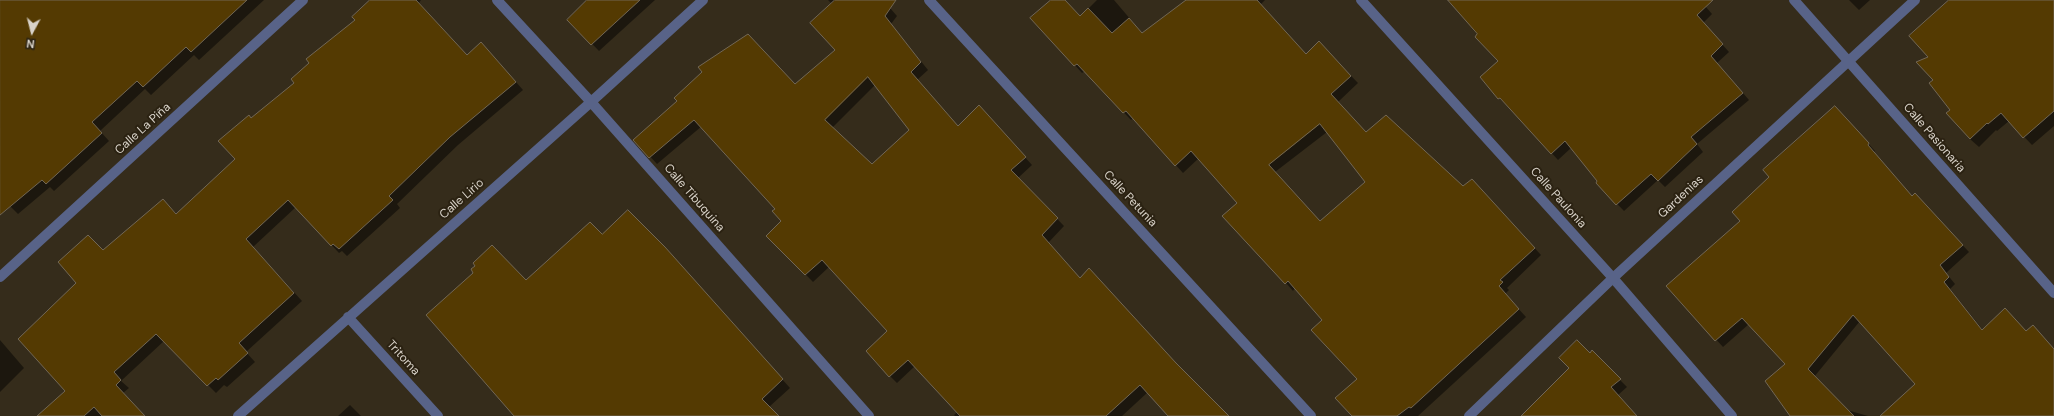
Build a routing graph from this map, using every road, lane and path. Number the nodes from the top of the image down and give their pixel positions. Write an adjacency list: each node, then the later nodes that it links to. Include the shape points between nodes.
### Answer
1 (303, 0): 10 (street, Calle La Piña)
2 (497, 0): 9 (street, Calle Tibuquina)
3 (703, 0): 9 (street, Calle Lirio)
4 (929, 0): 17 (street, Calle Petunia)
5 (1361, 0): 11 (street, Calle Paulonia)
6 (1794, 0): 8 (street, Calle Pasionaria)
7 (1915, 0): 8 (street, Gardenias)
8 (1848, 60): 11 (street, Gardenias); 12 (street, Calle Pasionaria)
9 (591, 102): 13 (street, Calle Lirio); 16 (street, Calle Tibuquina)
10 (0, 277)
11 (1613, 278): 18 (street, Gardenias); 19 (street, Calle Paulonia)
12 (2054, 293)
13 (348, 317): 14 (street, Calle Lirio); 15 (street, Tritoma)
14 (238, 416)
15 (438, 416)
16 (869, 416)
17 (1311, 416)
18 (1469, 416)
19 (1732, 416)

